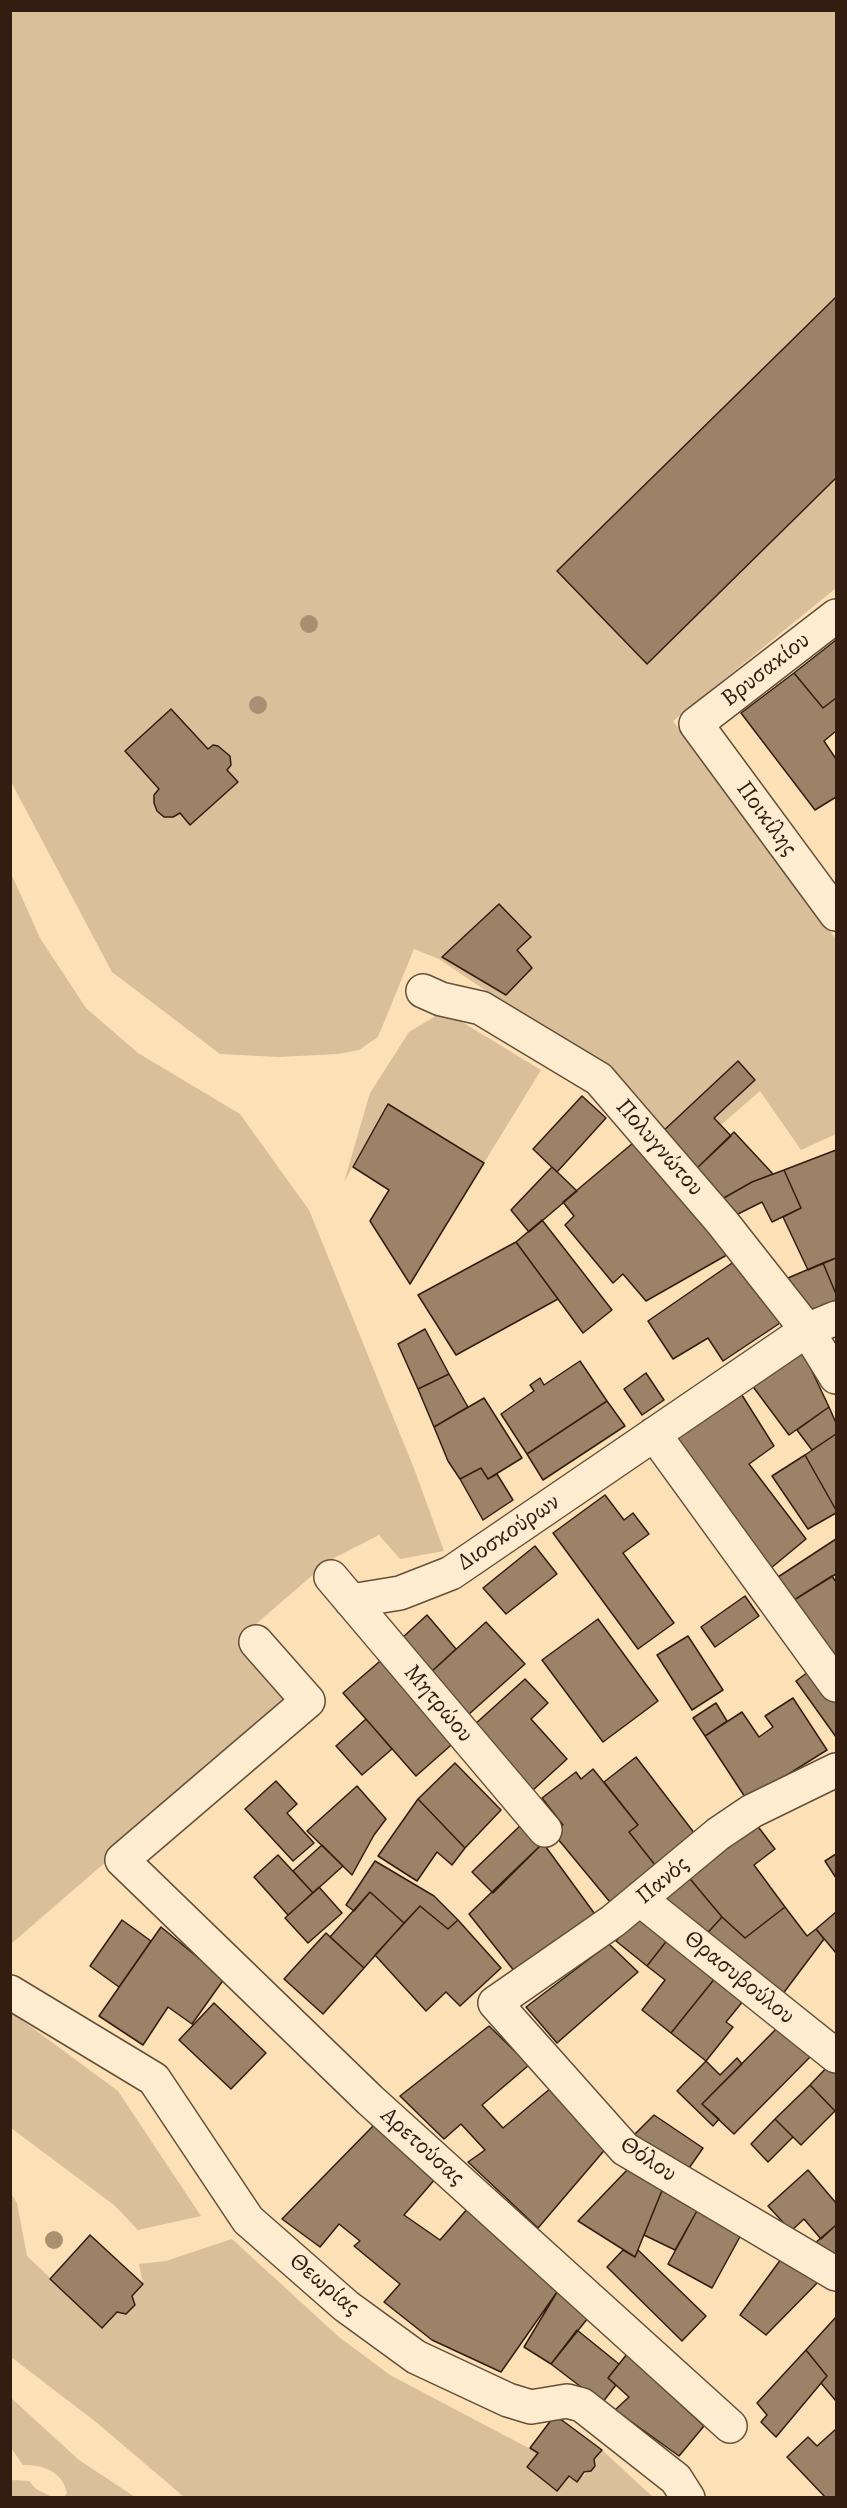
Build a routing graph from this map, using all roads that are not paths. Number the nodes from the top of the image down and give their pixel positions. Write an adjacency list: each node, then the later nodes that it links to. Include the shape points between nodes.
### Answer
1 (837, 616): 2 (street, Βρυσακίου)
2 (696, 724): 3 (street, Ποικίλης)
3 (837, 914)
4 (423, 992): 5 (street, Πολυγνώτου, via 481,1008 599,1079 722,1222)
5 (822, 1324): 6 (street, Πολυγνώτου); 7 (street, Διοσκούρων)
6 (837, 1377)
7 (654, 1434): 8 (street, Διοσκούρων, via 451,1573 400,1593); 10 (street)
8 (341, 1589): 12 (street, Μητρώου)
9 (256, 1642): 18 (street, Αρετούσας, via 308,1701 122,1860 370,2100)
10 (837, 1685)
11 (837, 1770): 13 (street, Πανός, via 752,1811 718,1834)
12 (544, 1830)
13 (641, 1900): 15 (street, Πανός); 16 (street, Θρασυβούλου)
14 (10, 1992): 19 (street, Θεωρίας, via 154,2079 248,2220 346,2306 416,2357 508,2400 531,2406 567,2401 582,2405 676,2479)
15 (495, 2003): 17 (street, Θόλου, via 625,2149)
16 (835, 2051)
17 (837, 2274)
18 (730, 2426)
19 (688, 2498)

